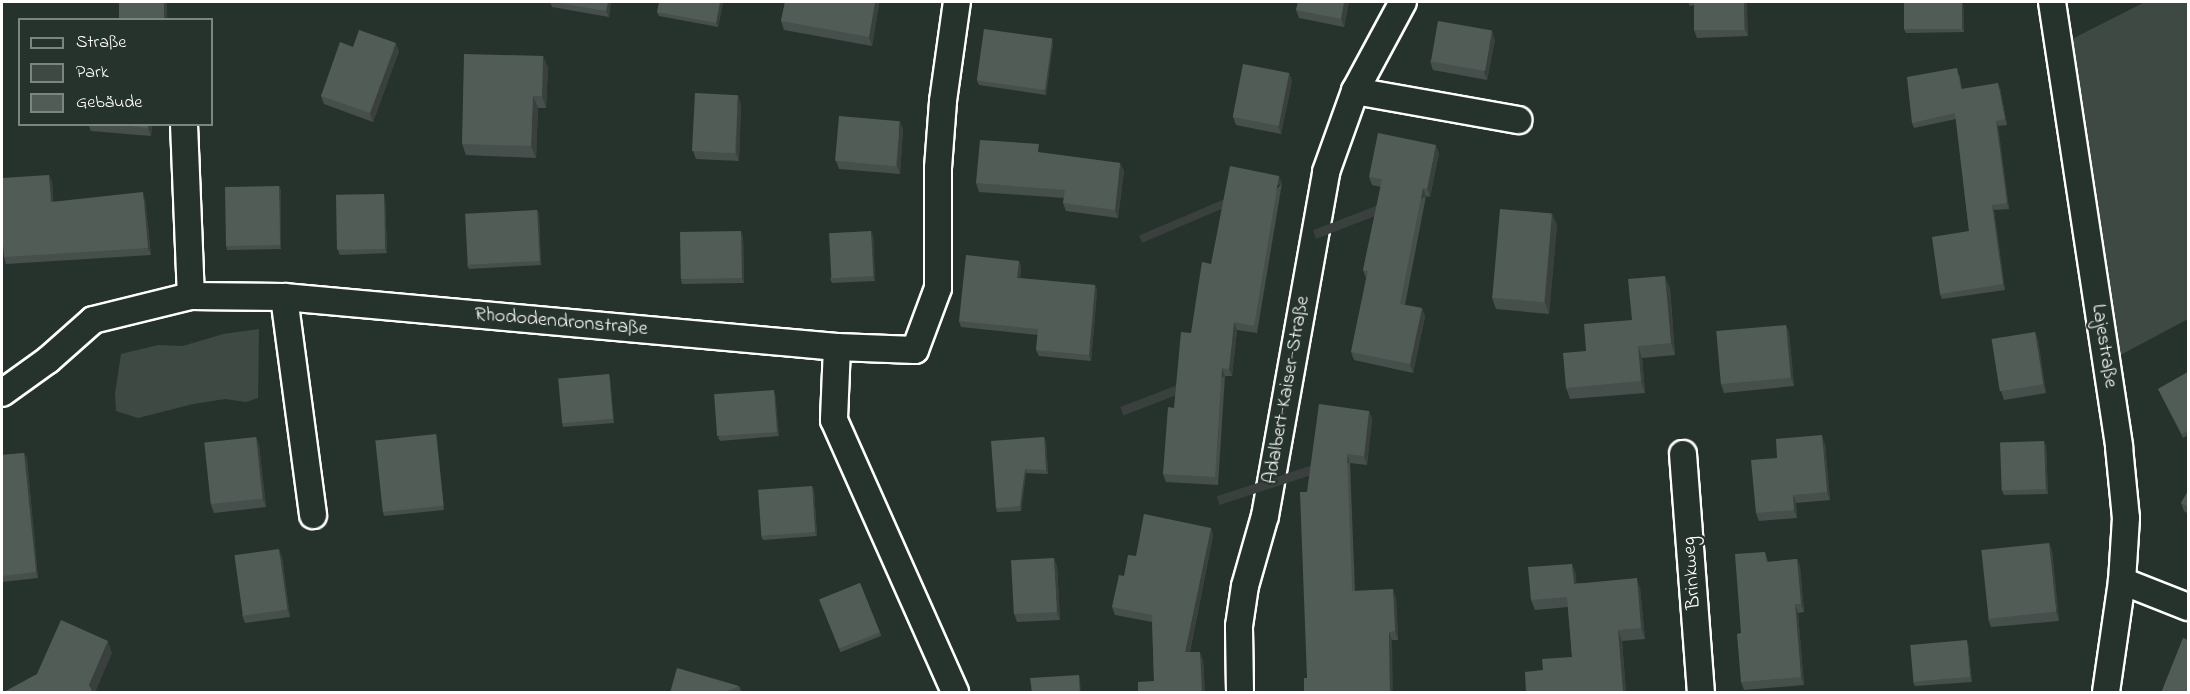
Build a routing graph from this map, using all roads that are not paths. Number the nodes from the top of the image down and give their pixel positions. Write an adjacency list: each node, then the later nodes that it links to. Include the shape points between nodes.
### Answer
1 (957, 2): 9 (street, Rhododendronstraße, via 938,168 938,288 915,350)
2 (1403, 2): 4 (street, Adalbert-Kaiser-Straße)
3 (2052, 2): 13 (street, Lajestraße, via 2119,447 2126,518)
4 (1355, 91): 5 (street); 16 (street, Adalbert-Kaiser-Straße, via 1326,172 1265,516 1245,586 1239,626)
5 (1518, 120)
6 (184, 126): 7 (street)
7 (191, 296): 8 (street, Rhododendronstraße); 10 (street, Rhododendronstraße, via 93,320 48,360)
8 (284, 297): 9 (street, Rhododendronstraße); 12 (street)
9 (837, 347): 15 (street, via 834,420)
10 (2, 393)
11 (1683, 454): 17 (street, Brinkweg)
12 (313, 515)
13 (2122, 581): 14 (street); 18 (street, Lajestraße)
14 (2188, 608)
15 (955, 693)
16 (1240, 693)
17 (1701, 693)
18 (2106, 693)

